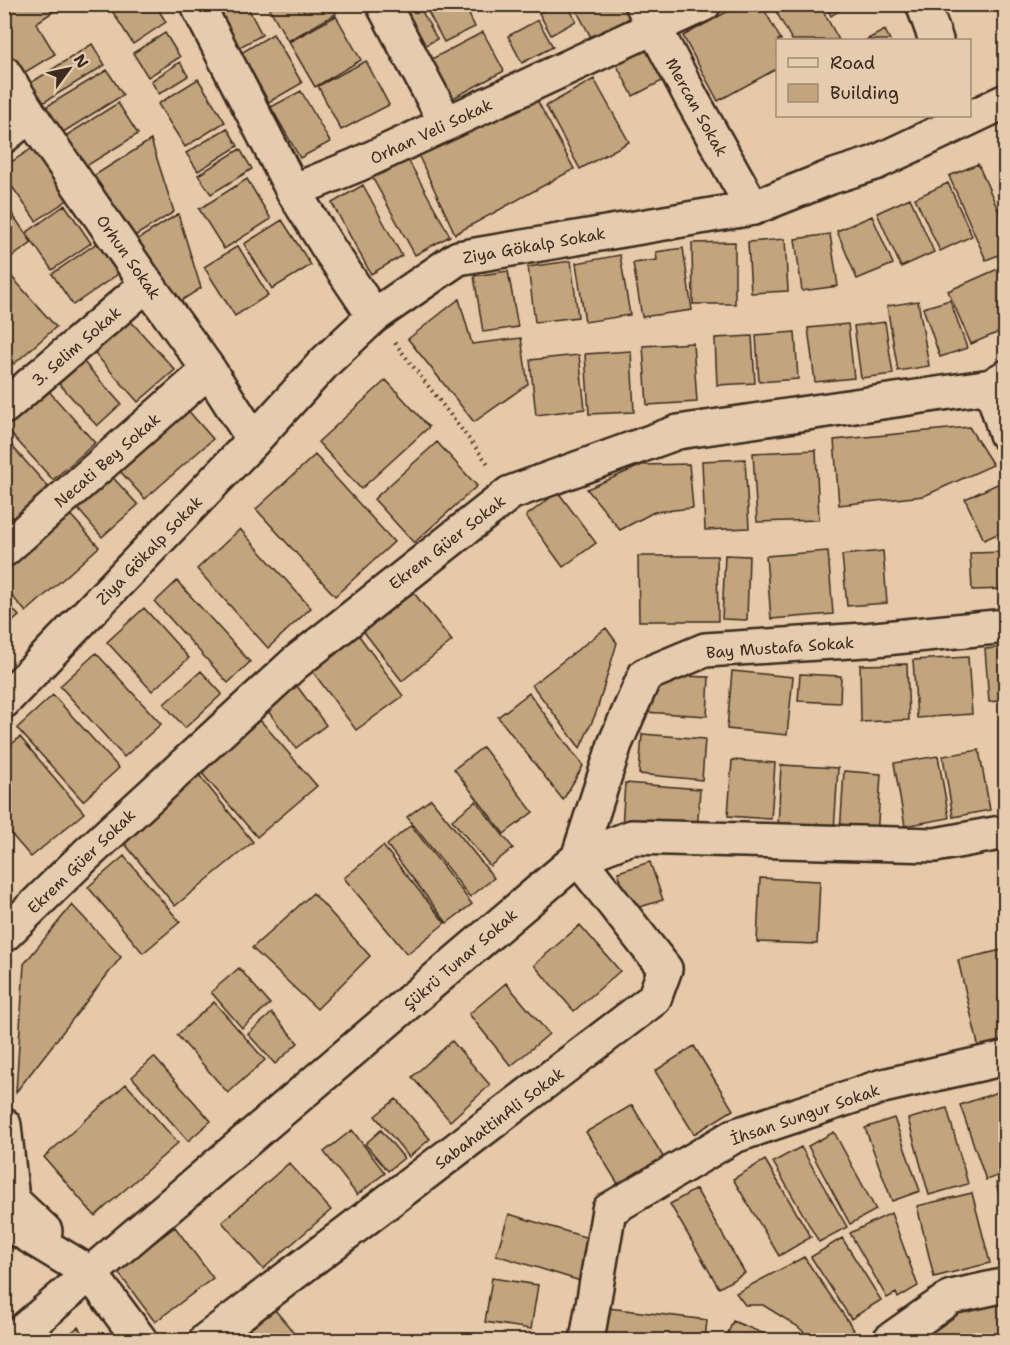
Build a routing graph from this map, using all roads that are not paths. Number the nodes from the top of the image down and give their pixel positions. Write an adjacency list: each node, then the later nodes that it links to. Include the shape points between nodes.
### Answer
1 (197, 4): 14 (street)
2 (383, 4): 12 (street)
3 (704, 4): 5 (street, Orhan Veli Sokak)
4 (923, 4): 6 (street)
5 (648, 16): 12 (street, Orhan Veli Sokak); 15 (street, Mercan Sokak)
6 (936, 39)
7 (4, 73): 10 (street, Orhun Sokak)
8 (1005, 101): 9 (street, Ziya Gökalp Sokak)
9 (971, 114)
10 (30, 116): 13 (street); 16 (street, Orhun Sokak)
11 (964, 117): 15 (street, Ziya Gökalp Sokak, via 875,163)
12 (446, 123): 14 (street, Orhan Veli Sokak)
13 (4, 136)
14 (292, 191): 17 (street)
15 (753, 208): 17 (street, Ziya Gökalp Sokak, via 458,258)
16 (147, 284): 18 (street, Orhun Sokak); 20 (street, 3. Selim Sokak)
17 (374, 316): 22 (street, Ziya Gökalp Sokak, via 325,362)
18 (209, 370): 22 (street, Orhun Sokak); 23 (street, Necati Bey Sokak)
19 (998, 382): 21 (street); 28 (street, Ekrem Güer Sokak, via 678,432 510,493 295,663)
20 (4, 407)
21 (1005, 434)
22 (254, 440): 25 (street, Ziya Gökalp Sokak)
23 (4, 550)
24 (1005, 626): 27 (street, Bay Mustafa Sokak, via 705,650 645,675 615,744)
25 (4, 701)
26 (1005, 832): 27 (street, Şükrü Tunar Sokak, via 935,845 632,837)
27 (578, 858): 32 (street, Şükrü Tunar Sokak); 36 (street, SabahattinAli Sokak, via 664,969 654,999)
28 (4, 935)
29 (1005, 1058): 37 (street, İhsan Sungur Sokak, via 883,1086 734,1136 609,1210)
30 (4, 1125): 32 (street, via 12,1200)
31 (4, 1221): 32 (street)
32 (90, 1273): 34 (street, Şükrü Tunar Sokak); 35 (street)
33 (1005, 1285): 38 (street, via 951,1297)
34 (12, 1341)
35 (140, 1341)
36 (206, 1341)
37 (587, 1341)
38 (890, 1341)

